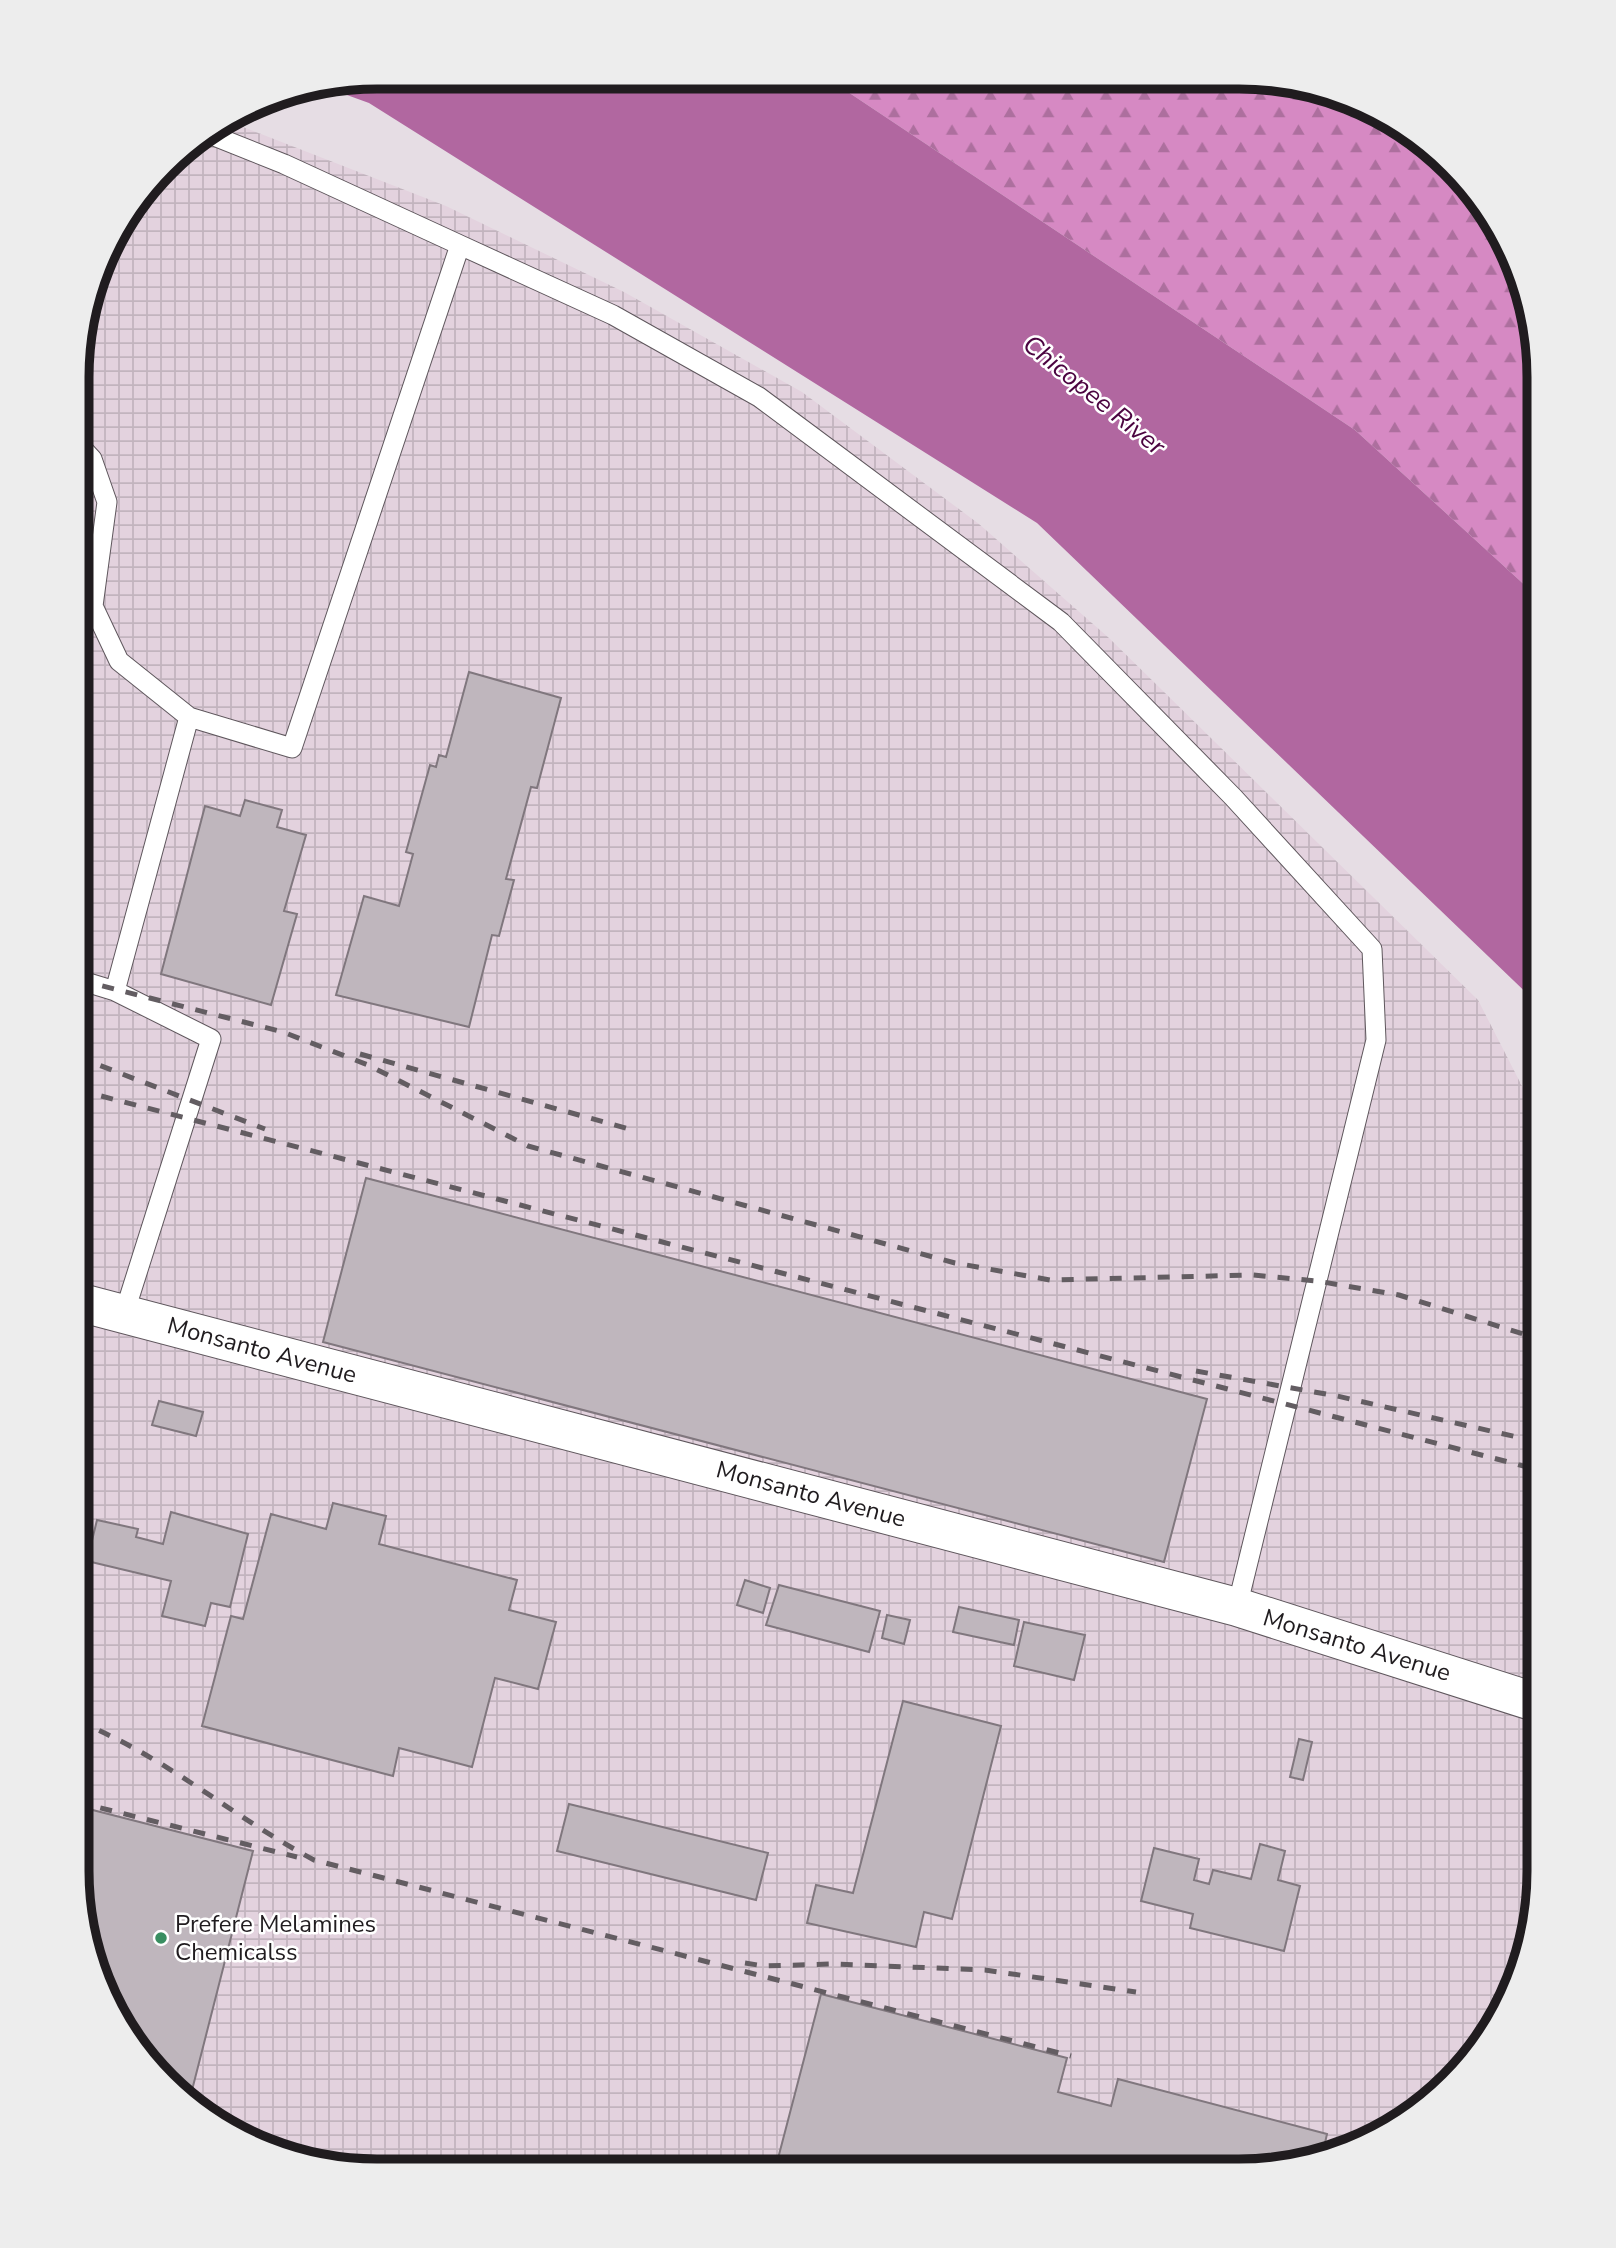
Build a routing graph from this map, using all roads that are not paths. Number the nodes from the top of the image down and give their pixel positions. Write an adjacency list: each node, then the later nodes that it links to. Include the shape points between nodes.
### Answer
1 (218, 138): 2 (lane)
2 (460, 245): 4 (lane, via 292,748); 9 (lane, via 613,315 759,397 1061,622 1233,797 1371,950 1376,1040)
3 (89, 456): 4 (lane, via 107,502 93,606 119,661)
4 (189, 717): 6 (lane)
5 (89, 983): 6 (lane)
6 (115, 990): 8 (lane, via 211,1039)
7 (89, 1305): 8 (street, Monsanto Avenue)
8 (124, 1314): 9 (street, Monsanto Avenue)
9 (1237, 1607): 10 (street, Monsanto Avenue)
10 (1527, 1699)

